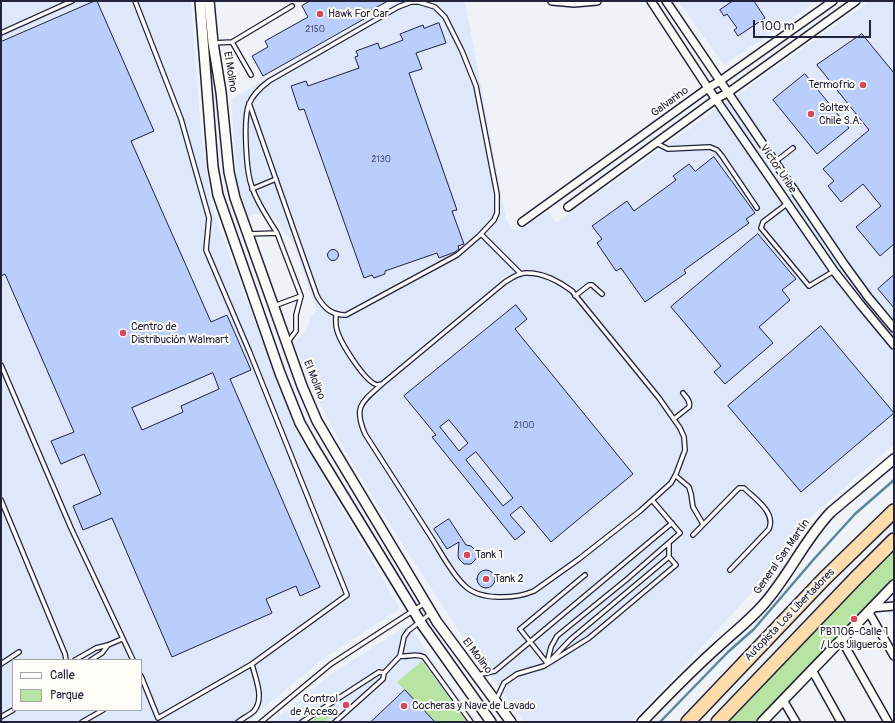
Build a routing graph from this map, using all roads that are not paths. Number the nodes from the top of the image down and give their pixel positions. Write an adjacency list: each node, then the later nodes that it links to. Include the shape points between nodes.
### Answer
1 (72, 1): 12 (lane)
2 (135, 1): 89 (lane, via 181,119 209,218 206,250 347,595)
3 (200, 1): 22 (street, El Molino)
4 (209, 1): 14 (street, El Molino)
5 (552, 1): 6 (street)
6 (597, 1)
7 (651, 1): 17 (street, Víctor Uribe)
8 (666, 1): 16 (street, Víctor Uribe)
9 (833, 1): 16 (street, Galvarino)
10 (856, 1): 18 (street)
11 (292, 6): 13 (lane)
12 (1, 33)
13 (232, 42): 14 (lane); 15 (lane)
14 (213, 43): 21 (street, El Molino)
15 (251, 75)
16 (720, 81): 17 (street, Galvarino); 18 (street, Víctor Uribe)
17 (708, 88): 19 (street, Víctor Uribe); 26 (street, Galvarino)
18 (728, 92): 19 (street); 25 (street, Víctor Uribe)
19 (716, 98): 23 (street); 30 (street, Víctor Uribe)
20 (249, 103): 27 (lane); 29 (lane, via 245,125); 36 (lane, via 269,81 398,7 411,2 435,7 445,17 462,51 477,94 498,205 494,220)
21 (223, 108): 22 (street, via 215,106); 35 (street, El Molino, via 232,185)
22 (208, 110): 38 (street, El Molino, via 218,195)
23 (655, 142): 28 (street); 32 (lane, via 668,149 710,147 717,150)
24 (792, 148): 25 (lane)
25 (775, 162): 39 (street, Víctor Uribe)
26 (592, 171): 28 (street); 33 (street, Galvarino)
27 (276, 179): 29 (lane); 46 (lane, via 317,296 326,309)
28 (601, 182): 31 (street)
29 (252, 188): 34 (lane)
30 (788, 203): 40 (street, Víctor Uribe); 40 (lane, via 763,222 761,228 809,286)
31 (568, 207)
32 (757, 208)
33 (522, 222)
34 (277, 233): 35 (lane); 43 (lane)
35 (248, 234): 37 (street, El Molino)
36 (482, 234): 41 (lane); 46 (lane, via 457,255 346,315)
37 (252, 247): 38 (street, via 243,246); 45 (street, El Molino)
38 (237, 252): 55 (street, El Molino)
39 (844, 264): 40 (street); 47 (street, Víctor Uribe, via 868,298)
40 (834, 271): 49 (street, Víctor Uribe)
41 (521, 274): 44 (lane, via 539,275 560,283); 51 (lane, via 506,282)
42 (602, 294): 44 (lane, via 592,285 588,285)
43 (301, 296): 45 (lane); 48 (lane, via 296,315 296,331)
44 (575, 296): 54 (lane)
45 (273, 306): 48 (street, El Molino)
46 (336, 314): 51 (lane, via 340,339 351,357 371,382 375,385)
47 (894, 328)
48 (285, 341): 53 (street, El Molino)
49 (894, 345)
50 (1, 365): 76 (lane)
51 (382, 384): 59 (lane, via 362,402 359,410 360,423 365,434 464,586 480,594 493,597 534,591 579,559)
52 (683, 393): 54 (lane, via 689,401 689,407)
53 (317, 419): 55 (street, via 311,424); 70 (street, El Molino)
54 (674, 419): 57 (lane, via 684,437 685,450)
55 (300, 423): 73 (street, El Molino)
56 (894, 459): 111 (street, General San Martín, via 822,521 776,590 762,606 680,682)
57 (676, 476): 59 (lane); 62 (lane, via 688,487 693,507)
58 (1, 500): 83 (lane)
59 (652, 500): 61 (lane)
60 (894, 511): 112 (highway, Autopista Los Libertadores, via 829,574)
61 (672, 523): 65 (lane, via 680,533); 78 (lane)
62 (703, 524): 63 (lane); 67 (lane, via 739,488 744,488 768,512 771,521 769,529)
63 (693, 535)
64 (894, 540): 113 (highway, Autopista Los Libertadores)
65 (668, 543): 66 (lane); 87 (lane, via 557,636)
66 (669, 557): 87 (lane, via 571,639); 87 (lane, via 676,565 589,638)
67 (730, 570)
68 (585, 575): 78 (lane, via 520,629)
69 (894, 585): 72 (street)
70 (425, 603): 73 (lane); 74 (street, El Molino)
71 (894, 606): 72 (street)
72 (870, 609): 77 (street); 82 (street)
73 (414, 611): 75 (street, El Molino); 105 (lane, via 331,664)
74 (431, 613): 75 (lane); 92 (street, El Molino)
75 (420, 622): 81 (lane, via 404,637); 109 (street, El Molino)
76 (122, 639): 79 (lane); 86 (lane)
77 (841, 639): 90 (street); 117 (street)
78 (530, 642): 87 (lane); 92 (lane, via 494,671)
79 (108, 646): 84 (lane, via 96,648); 85 (lane)
80 (19, 652): 88 (lane)
81 (400, 656): 91 (lane); 108 (lane, via 419,654 424,657)
82 (894, 656)
83 (66, 659)
84 (77, 659)
85 (93, 659)
86 (132, 659)
87 (547, 663): 97 (lane, via 517,674 504,683)
88 (1, 664)
89 (252, 664): 101 (lane); 104 (lane, via 259,704 254,712)
90 (812, 670): 96 (street); 116 (street)
91 (384, 673): 106 (lane, via 379,672); 107 (lane, via 383,679)
92 (477, 676): 97 (street, El Molino)
93 (142, 678): 94 (lane)
94 (146, 686): 95 (lane); 101 (lane)
95 (142, 688)
96 (783, 700): 114 (street); 115 (street)
97 (496, 701): 110 (street, El Molino)
98 (12, 711): 100 (lane)
99 (101, 711): 102 (lane)
100 (1, 718)
101 (158, 718): 103 (lane)
102 (82, 722)
103 (160, 722)
104 (238, 722)
105 (261, 722)
106 (302, 722)
107 (335, 722)
108 (471, 722)
109 (491, 722)
110 (511, 722)
111 (642, 722)
112 (688, 722)
113 (718, 722)
114 (762, 722)
115 (796, 722)
116 (842, 722)
117 (888, 722)

